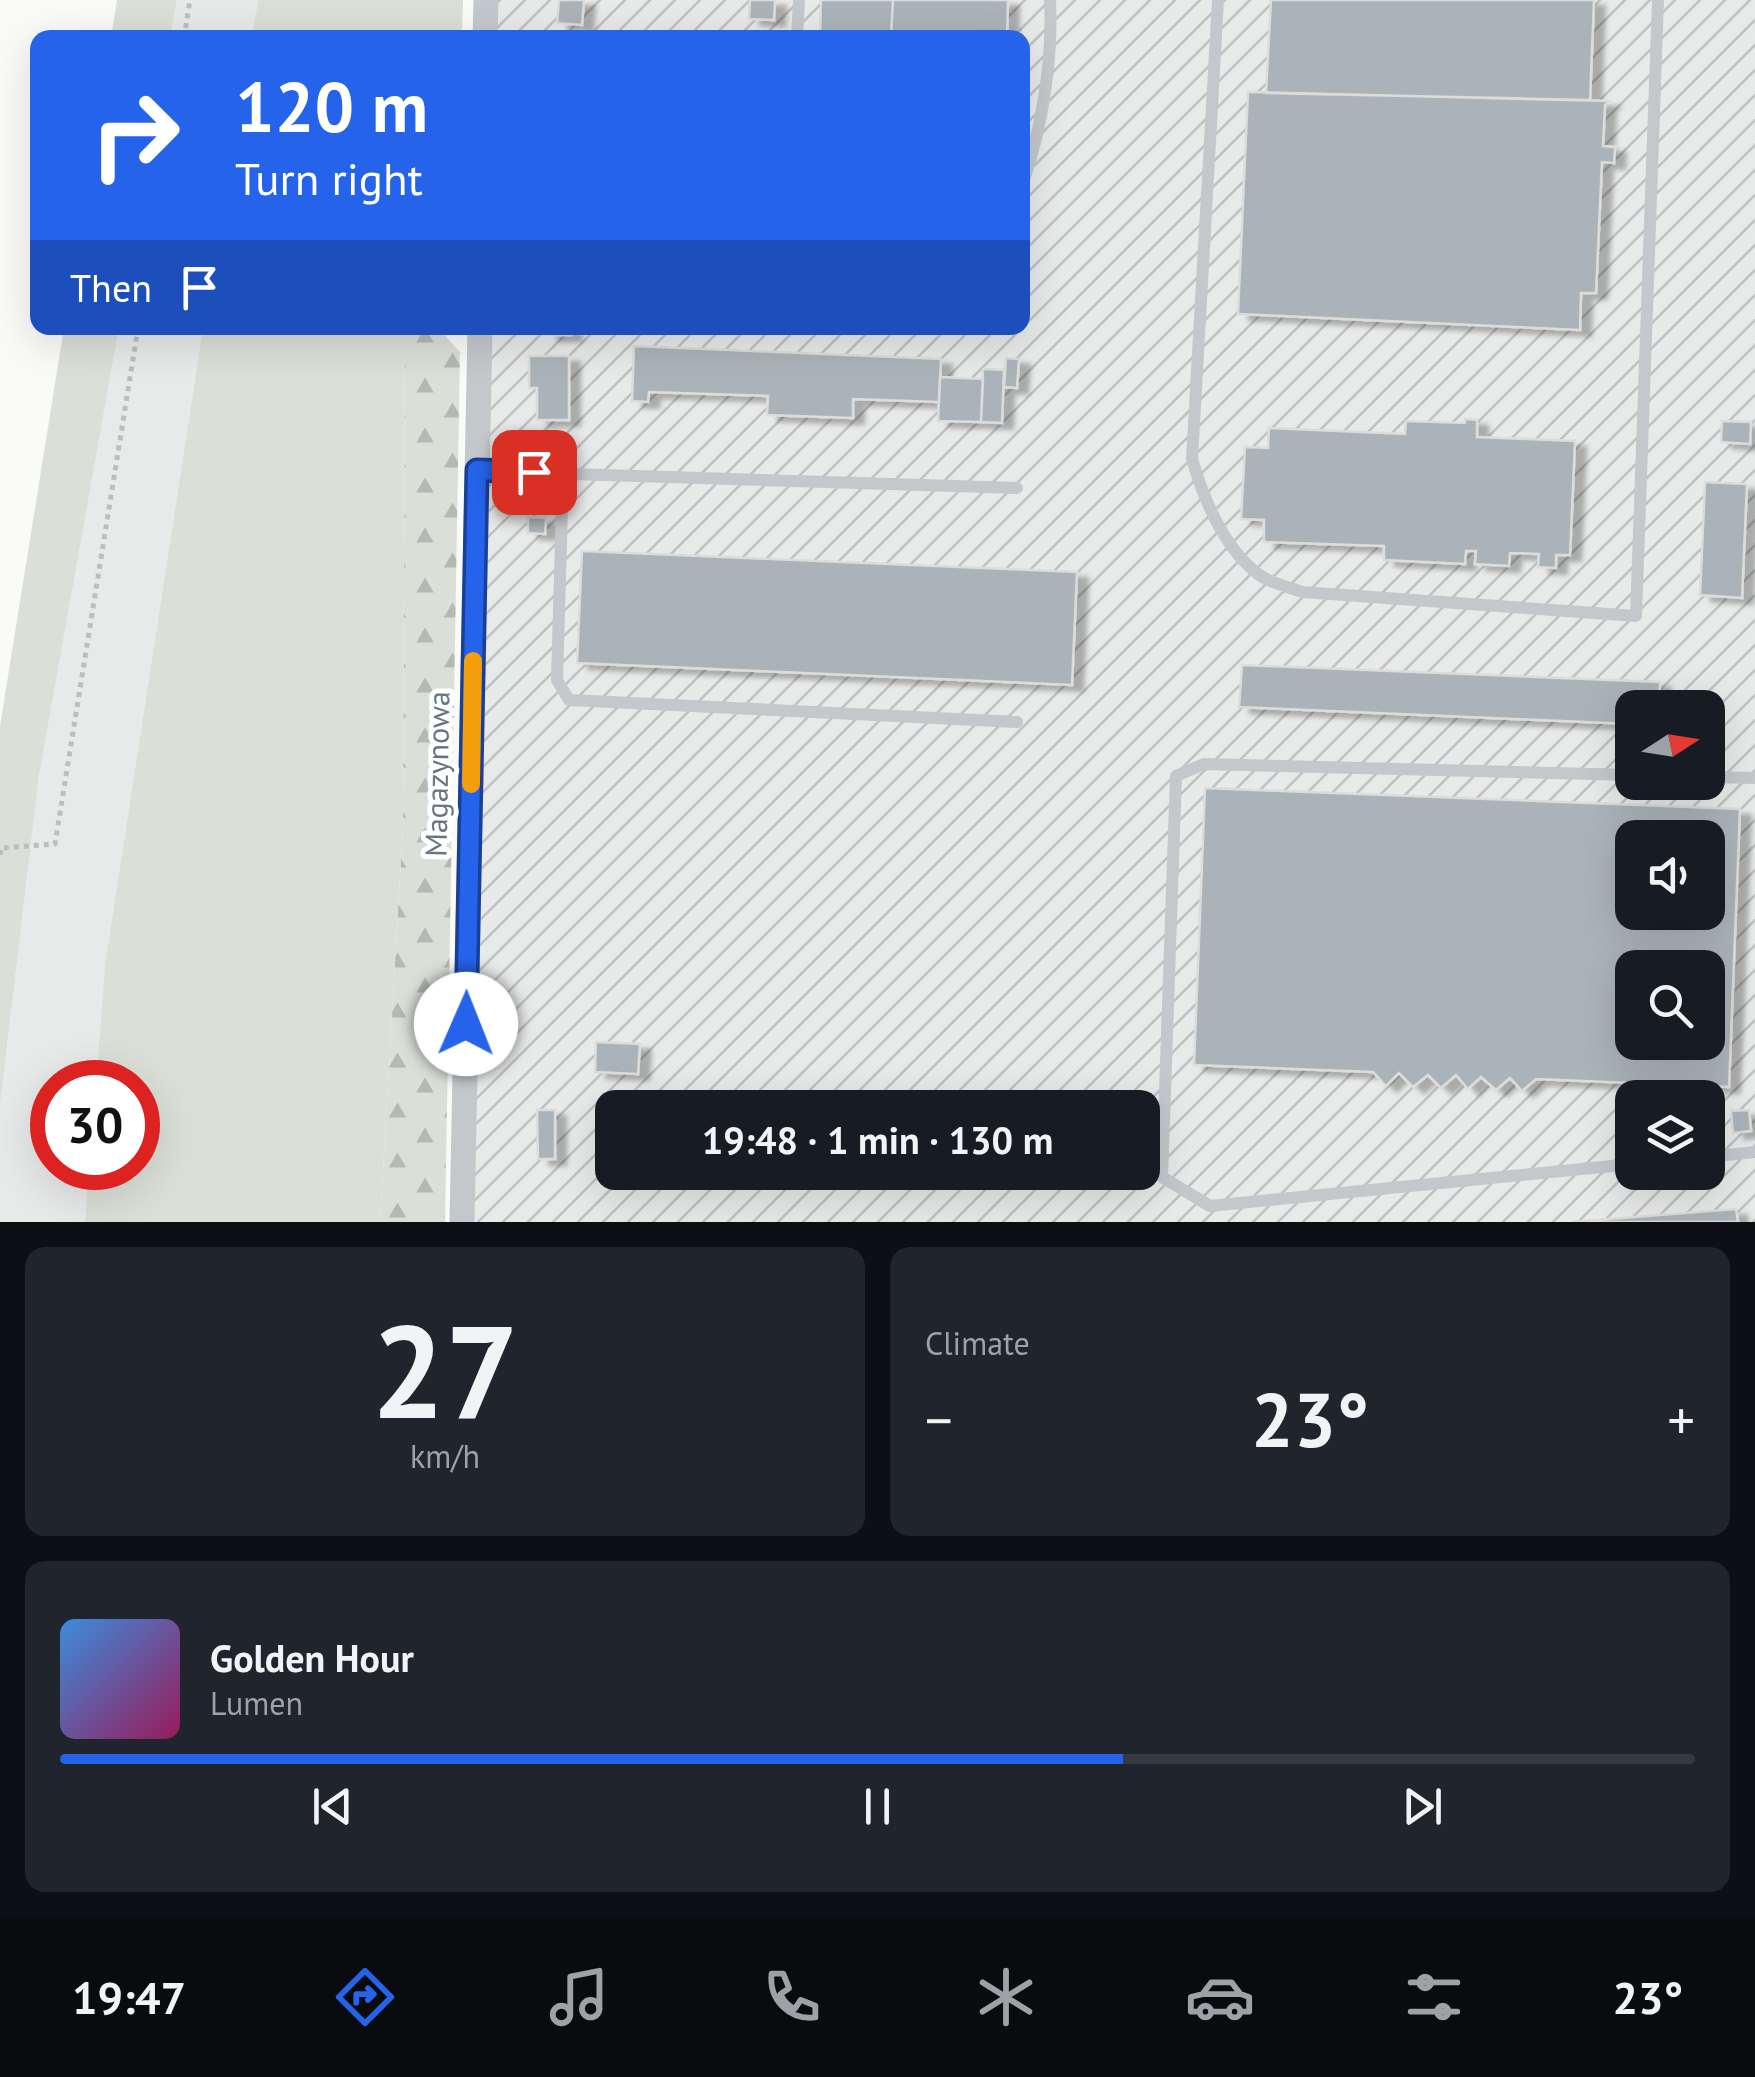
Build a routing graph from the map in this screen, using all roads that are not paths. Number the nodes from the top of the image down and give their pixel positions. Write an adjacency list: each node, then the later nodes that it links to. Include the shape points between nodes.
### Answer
1 (486, 0): 6 (street)
2 (799, 0): 7 (lane)
3 (1050, 0): 8 (lane, via 1052,32)
4 (1218, 0): 5 (lane, via 1192,460 1205,503 1226,536 1259,576 1302,592 1636,616)
5 (1658, 0)
6 (486, 30)
7 (797, 30)
8 (1030, 155)
9 (480, 335): 10 (street, Magazynowa)
10 (477, 470): 11 (lane); 20 (street, Magazynowa)
11 (563, 474): 12 (lane); 13 (lane, via 556,680 569,700)
12 (1017, 488)
13 (1017, 722)
14 (1615, 775): 19 (lane, via 1204,764 1176,776 1162,1177 1210,1206)
15 (1725, 777): 16 (lane)
16 (1755, 778)
17 (1755, 1152): 18 (lane)
18 (1725, 1155)
19 (1615, 1166)
20 (462, 1222)

